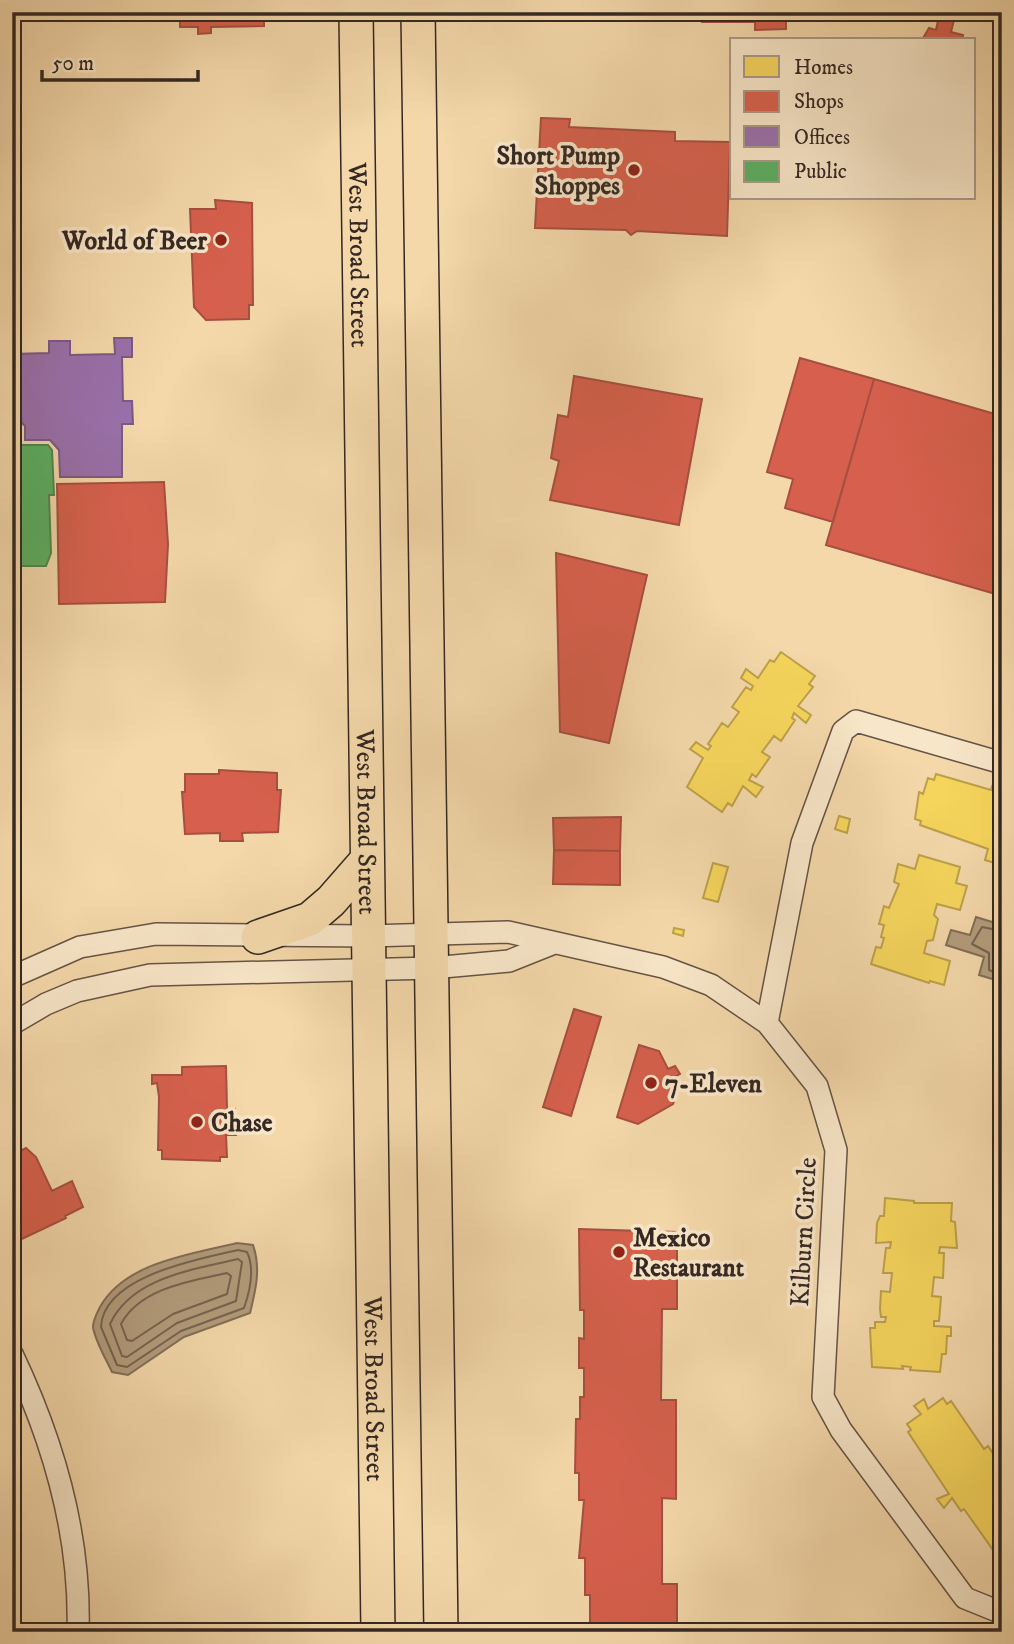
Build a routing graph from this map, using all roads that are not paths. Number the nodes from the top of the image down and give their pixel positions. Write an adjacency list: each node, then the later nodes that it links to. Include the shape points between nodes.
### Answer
1 (356, 12): 4 (main road, West Broad Street)
2 (418, 12): 5 (main road)
3 (1002, 763): 12 (street, via 856,721 843,731 802,843)
4 (366, 861): 6 (main road, West Broad Street); 7 (main road, via 310,919)
5 (431, 934): 6 (street); 8 (street, via 508,932); 9 (main road)
6 (368, 936): 7 (street); 10 (main road, West Broad Street)
7 (258, 937): 11 (street, via 167,934 127,938 71,950)
8 (554, 943): 9 (street, via 509,961); 12 (street, via 687,975 711,985)
9 (432, 968): 10 (street); 18 (main road)
10 (368, 970): 13 (street, via 150,975 77,991); 17 (main road, West Broad Street)
11 (12, 977)
12 (766, 1023): 15 (street, Kilburn Circle, via 817,1086 821,1097 816,1131 828,1148 836,1150 823,1397 841,1430 965,1598)
13 (12, 1024)
14 (12, 1354): 16 (street, via 52,1451 70,1517 78,1580)
15 (1002, 1613)
16 (78, 1632)
17 (378, 1632)
18 (441, 1632)

